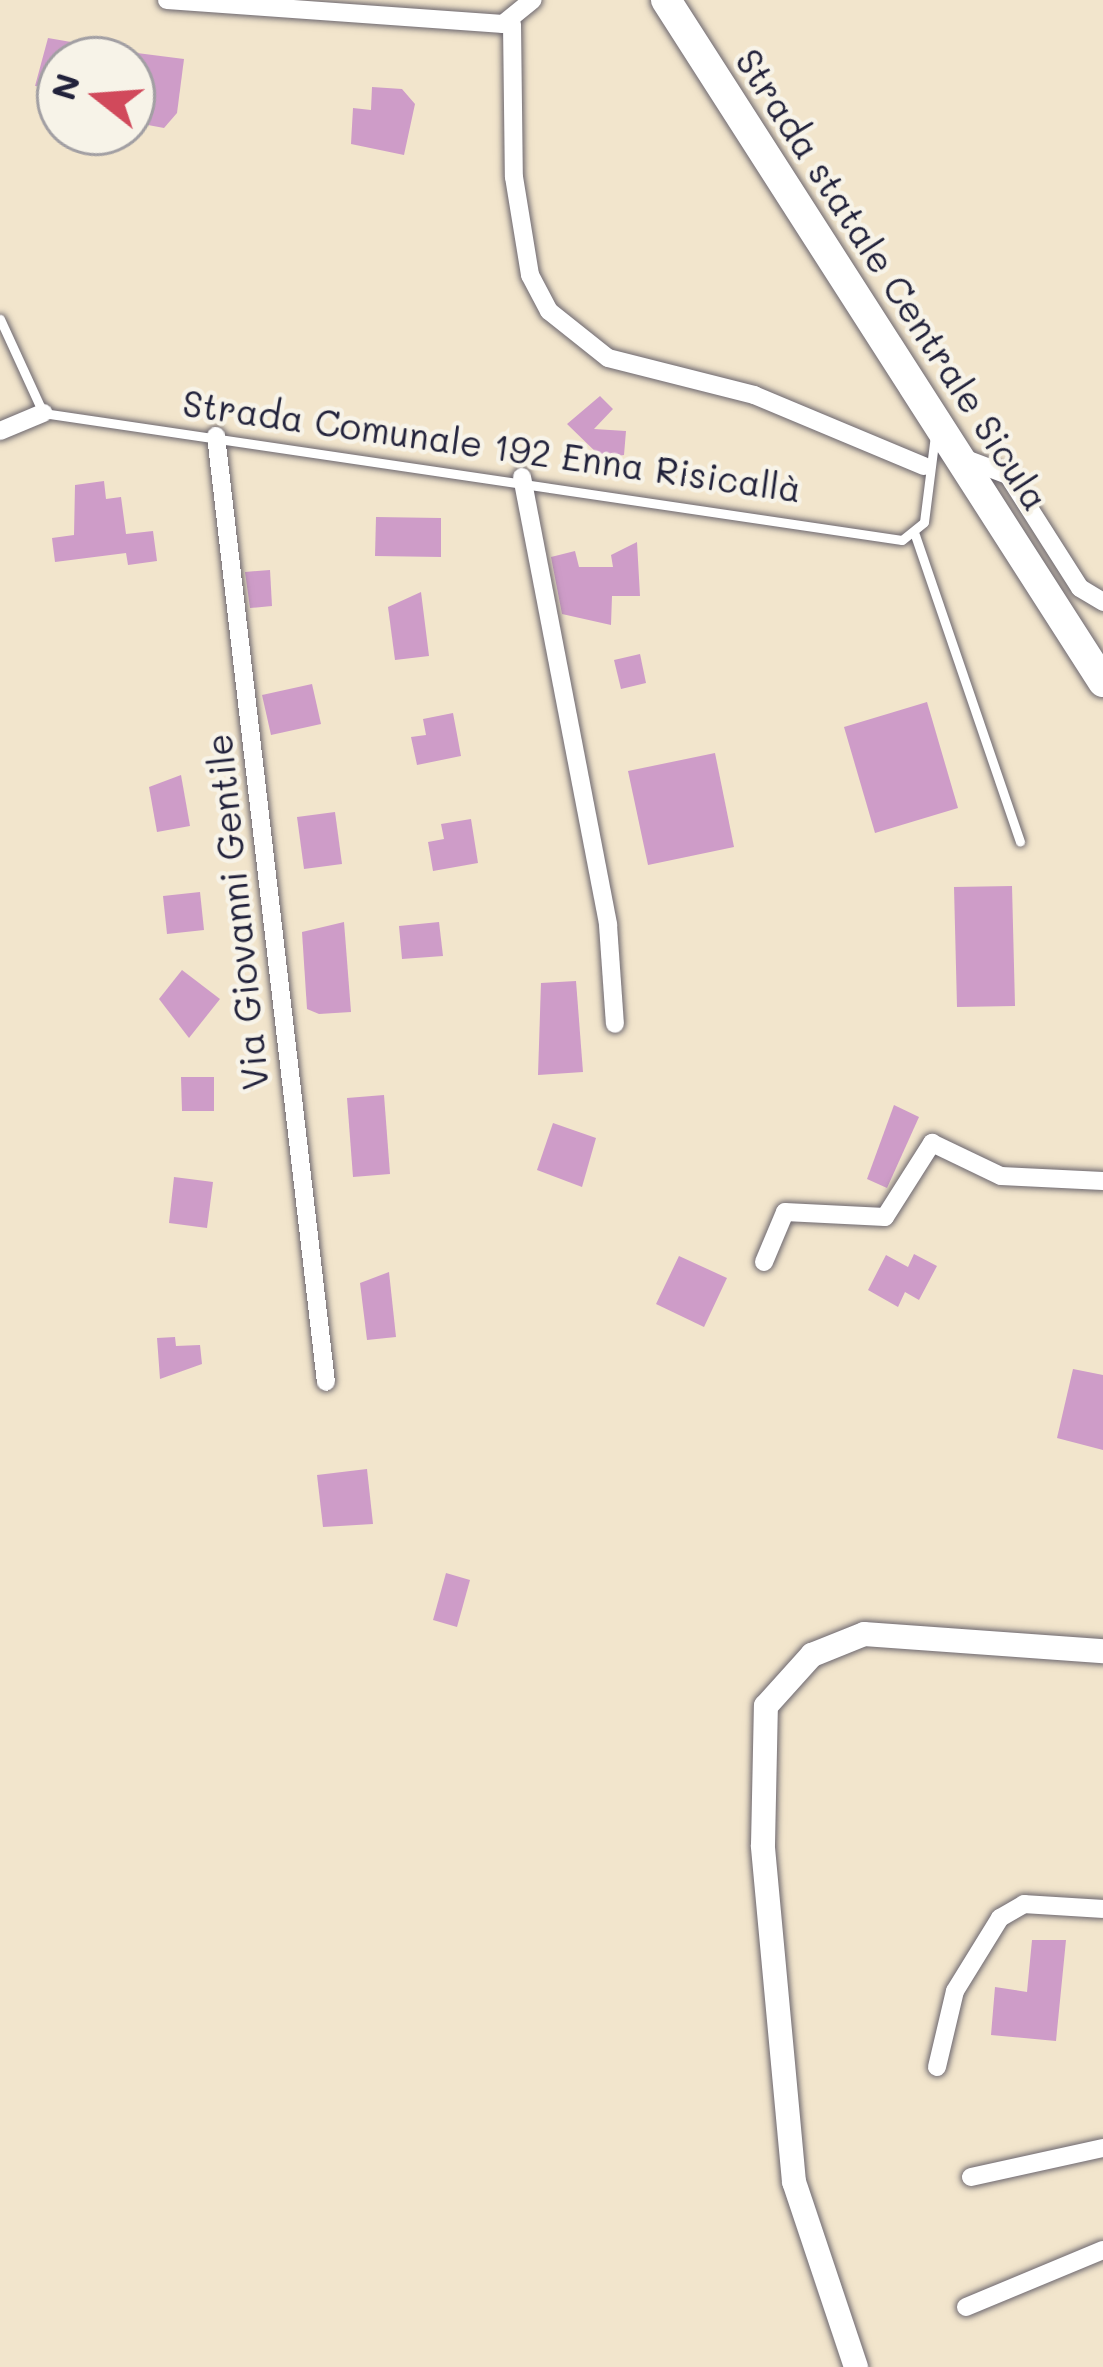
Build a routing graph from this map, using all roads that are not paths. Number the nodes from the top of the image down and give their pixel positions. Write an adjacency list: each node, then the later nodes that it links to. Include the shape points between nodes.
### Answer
1 (167, 0): 4 (street)
2 (533, 0): 4 (street)
3 (666, 0): 7 (main road, Strada statale Centrale Sicula)
4 (512, 24): 11 (street, via 516,196 530,275 549,311 608,358 754,395)
5 (0, 319): 6 (lane)
6 (43, 413): 8 (street); 9 (lane, Strada Comunale 192 Enna Risicallà)
7 (944, 428): 10 (main road, Strada statale Centrale Sicula); 11 (lane, via 927,440)
8 (0, 431)
9 (216, 436): 12 (lane, Strada Comunale 192 Enna Risicallà); 22 (street, Via Giovanni Gentile)
10 (963, 458): 14 (main road, Strada statale Centrale Sicula); 15 (street, via 1007,475 1079,588)
11 (924, 466): 13 (lane)
12 (522, 477): 13 (lane, Strada Comunale 192 Enna Risicallà); 19 (street, via 608,925)
13 (915, 535): 18 (lane)
14 (1054, 602): 16 (main road, Strada statale Centrale Sicula); 17 (main road, Strada statale Centrale Sicula)
15 (1103, 602)
16 (1103, 660)
17 (1103, 682)
18 (1020, 842)
19 (615, 1024)
20 (1103, 1181): 21 (street, via 1000,1176 932,1143 885,1217 785,1212)
21 (764, 1262)
22 (326, 1382)
23 (1103, 1651): 30 (street, via 864,1634 812,1655 766,1706 763,1845 794,2182)
24 (1103, 1909): 25 (street, via 1024,1904 1000,1918 955,1991)
25 (937, 2067)
26 (1103, 2148): 27 (street)
27 (971, 2176)
28 (1103, 2250): 29 (street)
29 (966, 2307)
30 (856, 2367)

